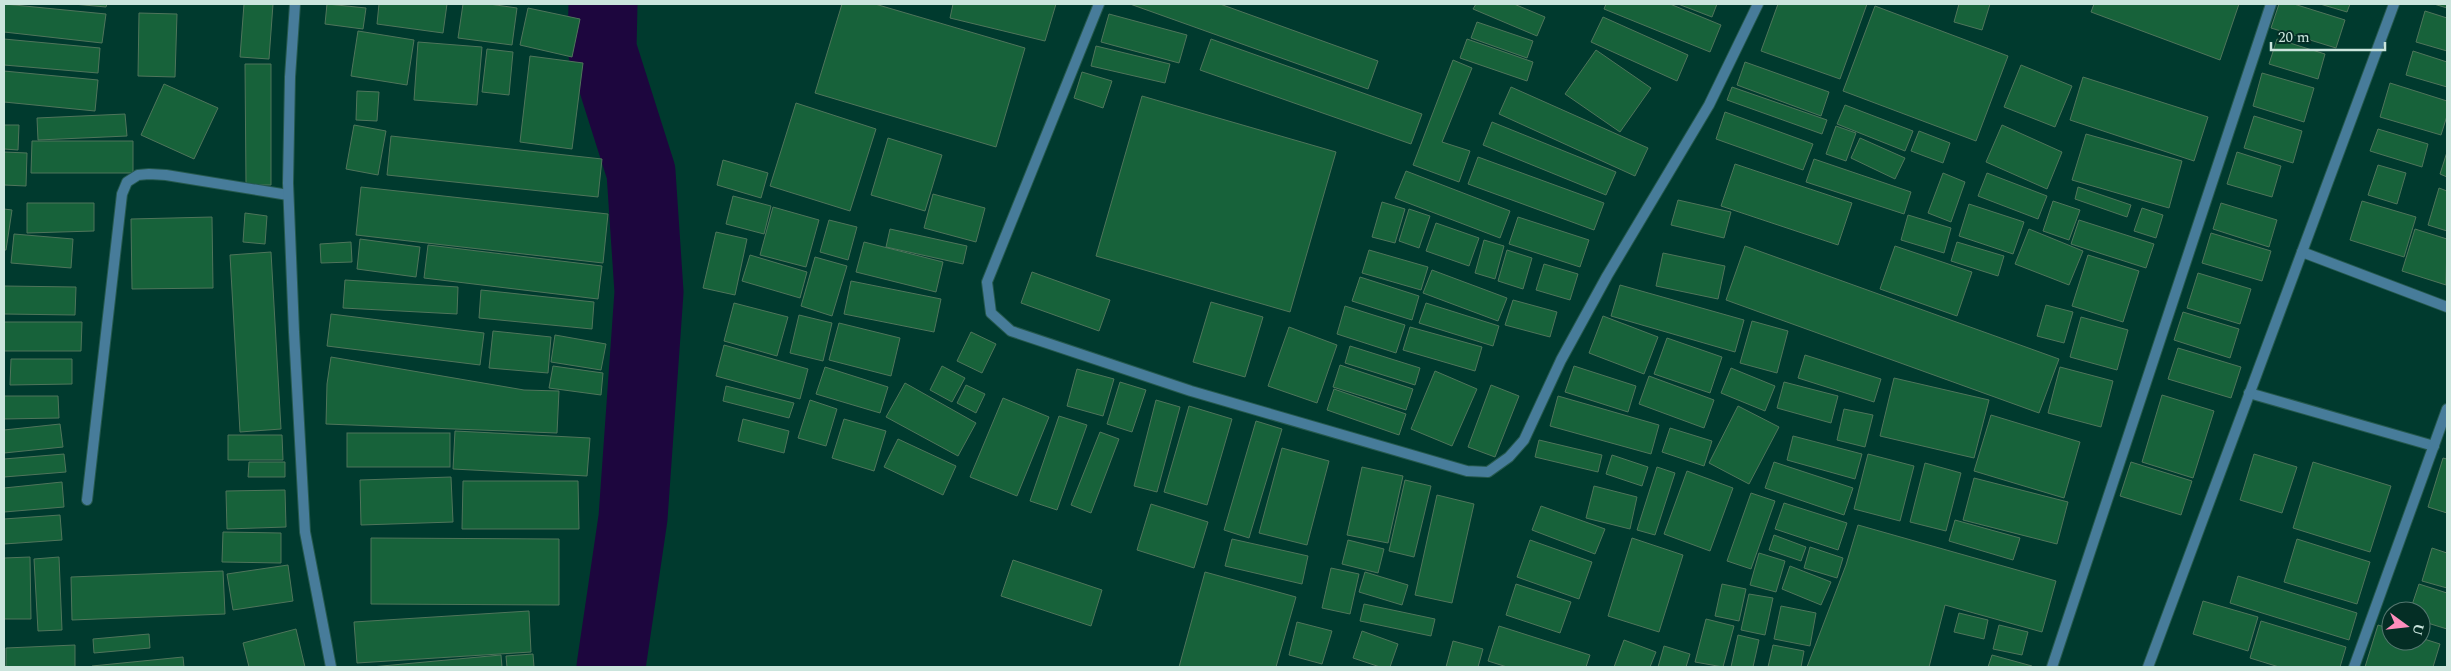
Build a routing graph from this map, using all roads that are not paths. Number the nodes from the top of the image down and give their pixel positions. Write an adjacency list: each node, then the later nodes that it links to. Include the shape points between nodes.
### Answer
1 (295, 4): 6 (street)
2 (1099, 4): 3 (street, via 987,282 991,313 1011,331 1191,391 1467,470 1488,472 1509,457 1524,440 1561,360 1607,276 1710,105)
3 (1758, 4)
4 (2271, 4): 14 (street)
5 (2394, 4): 7 (street)
6 (288, 195): 12 (street, via 166,175 138,175 127,182 122,194); 13 (street, via 305,532)
7 (2302, 252): 8 (street); 9 (street)
8 (2447, 307)
9 (2249, 393): 11 (street); 15 (street)
10 (2447, 409): 11 (street)
11 (2434, 446): 16 (street)
12 (87, 500)
13 (332, 667)
14 (2052, 667)
15 (2148, 667)
16 (2354, 667)

